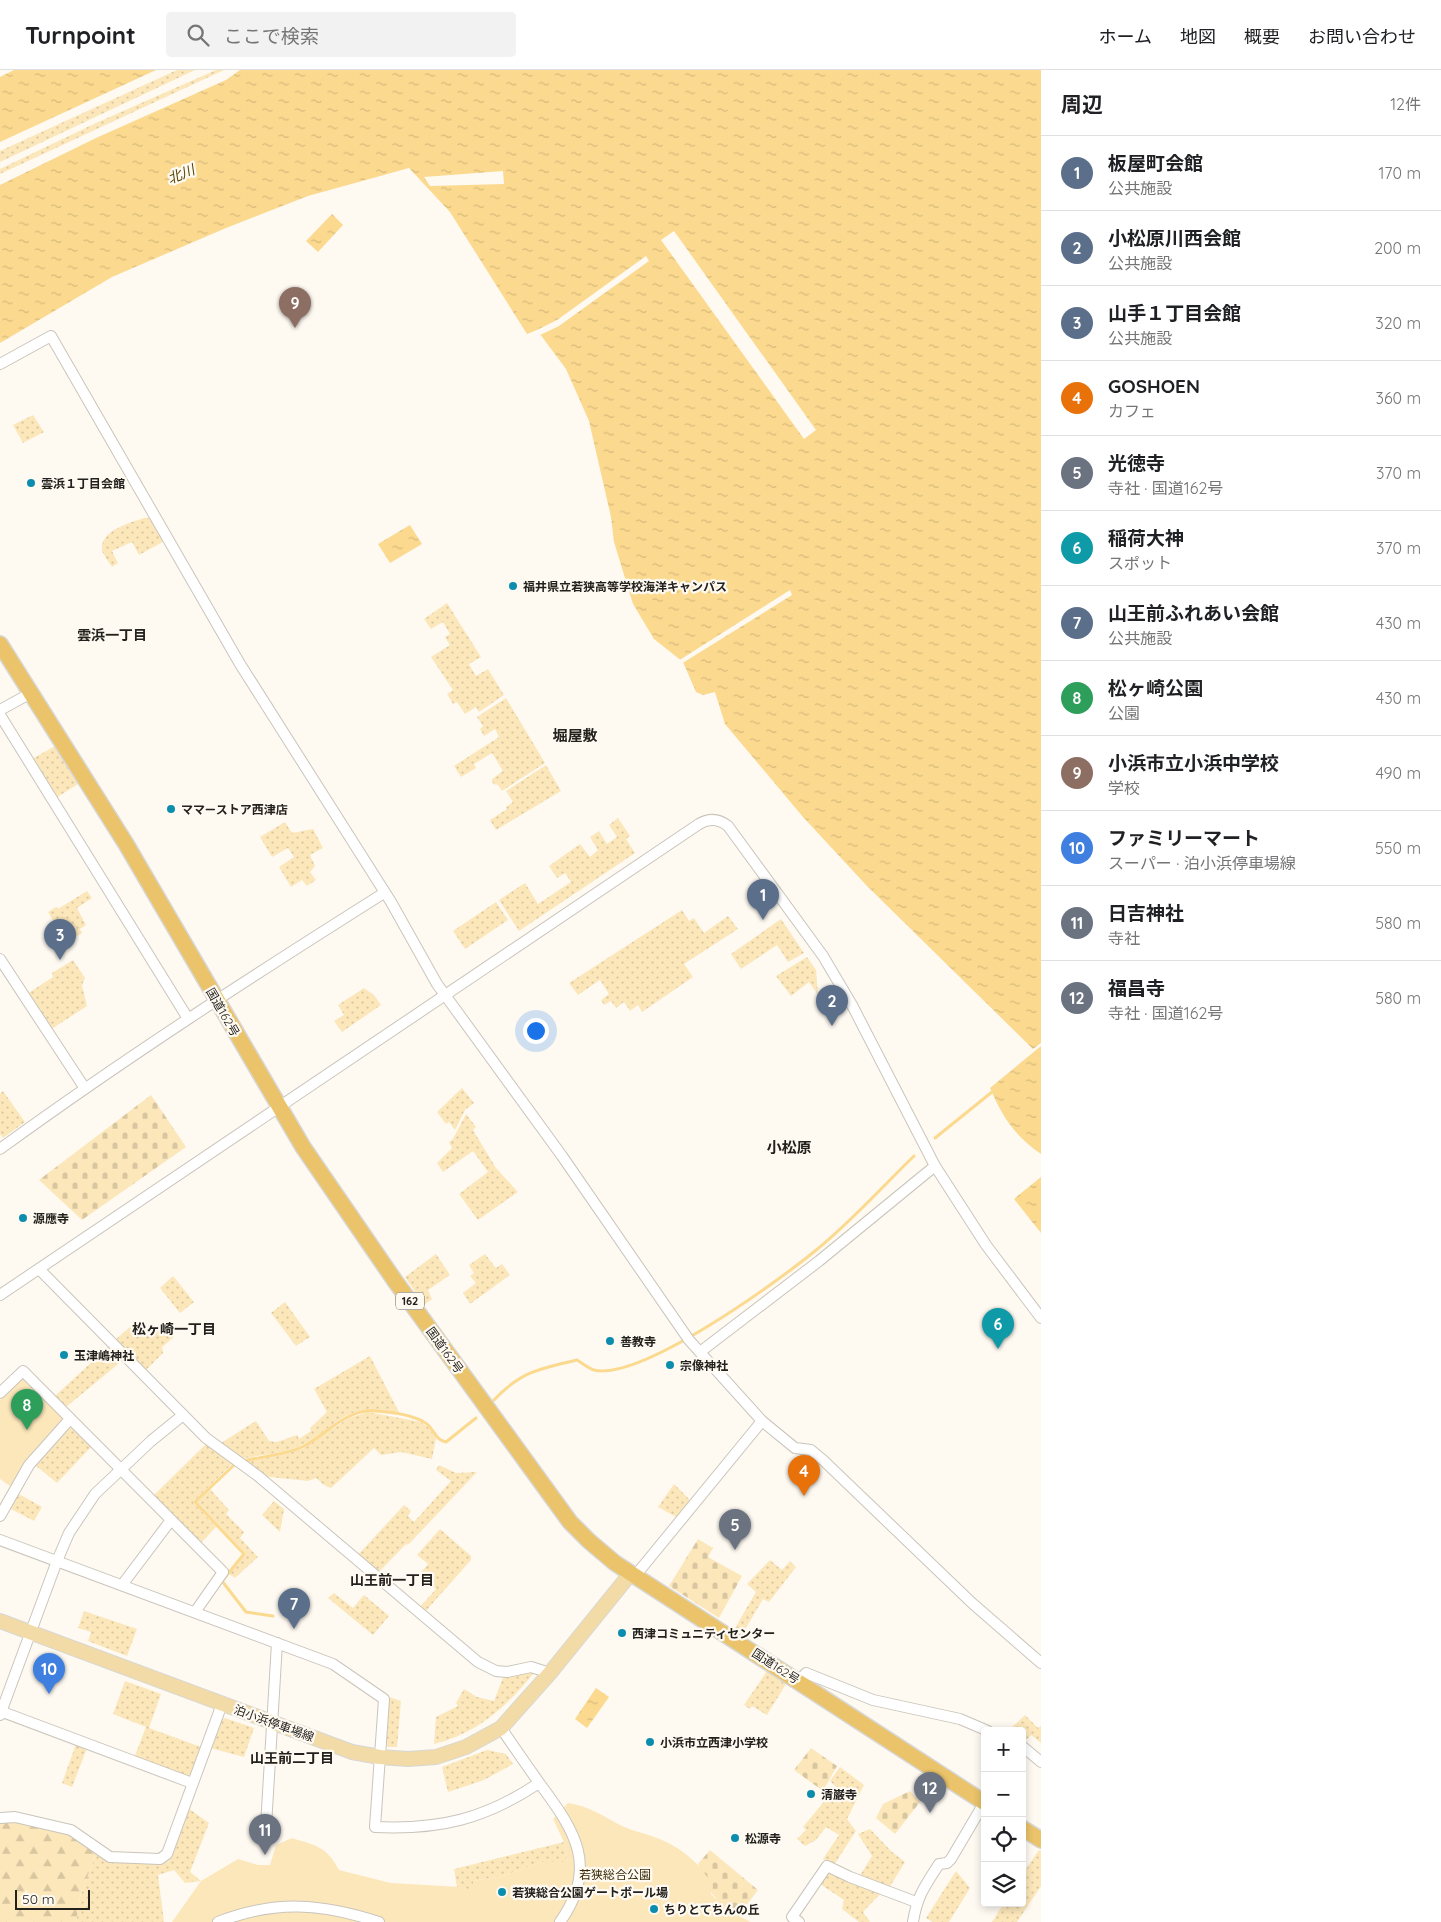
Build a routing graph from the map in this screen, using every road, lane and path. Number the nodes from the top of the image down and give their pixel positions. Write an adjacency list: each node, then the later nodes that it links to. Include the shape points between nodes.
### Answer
1 (0, 364): 6 (street, via 51,336 240,664)
2 (0, 644): 3 (highway, 国道162号 / 162)
3 (32, 694): 4 (street); 9 (highway, 国道162号 / 162, via 122,836)
4 (0, 710)
5 (0, 715): 10 (street)
6 (384, 893): 8 (street); 9 (street)
7 (0, 959): 11 (street)
8 (445, 996): 12 (street); 14 (street, via 699,824 709,820 720,821 731,830 823,956 852,1005); 18 (street)
9 (215, 999): 10 (street); 12 (highway, 国道162号 / 162)
10 (187, 1017): 11 (street)
11 (84, 1087): 13 (street)
12 (279, 1109): 15 (street); 28 (highway, 国道162号 / 162, via 364,1237 570,1522 603,1554)
13 (0, 1149)
14 (935, 1166): 17 (street, via 986,1245); 18 (street, via 820,1261)
15 (39, 1270): 16 (street); 20 (street)
16 (0, 1295)
17 (1041, 1318)
18 (700, 1352): 22 (street)
19 (0, 1393): 21 (street, via 22,1371)
20 (183, 1415): 23 (street); 35 (street, via 206,1438 258,1476 478,1662 496,1671 531,1667)
21 (70, 1419): 23 (street); 24 (street, via 30,1465)
22 (762, 1421): 28 (street); 34 (street, via 795,1448 810,1450 823,1460 972,1603)
23 (120, 1469): 25 (street); 27 (street, via 81,1513)
24 (0, 1516)
25 (171, 1520): 29 (street); 30 (street, via 223,1572)
26 (0, 1540): 27 (street)
27 (57, 1561): 29 (street); 32 (street)
28 (633, 1574): 35 (main road, 泊小浜停車場線); 36 (highway, 国道162号 / 162)
29 (122, 1584): 30 (street)
30 (195, 1612): 33 (street)
31 (0, 1622): 32 (main road, 泊小浜停車場線)
32 (30, 1633): 37 (main road, 泊小浜停車場線); 38 (street)
33 (277, 1643): 39 (street); 43 (street, via 334,1664 384,1699)
34 (1041, 1663)
35 (550, 1673): 40 (main road, 泊小浜停車場線)
36 (799, 1681): 41 (street, via 806,1673 872,1700 960,1719); 47 (highway, 国道162号 / 162)
37 (222, 1704): 39 (main road, 泊小浜停車場線); 45 (street)
38 (0, 1712): 45 (street)
39 (272, 1721): 43 (main road, 泊小浜停車場線, via 352,1752); 50 (street)
40 (501, 1728): 43 (main road, 泊小浜停車場線, via 466,1747 436,1756); 46 (street)
41 (981, 1728)
42 (1026, 1749): 44 (street)
43 (380, 1757): 46 (street, via 375,1827 433,1827 460,1822 514,1800)
44 (1041, 1762)
45 (192, 1783): 49 (street, via 166,1854 160,1859 110,1857 71,1830)
46 (540, 1783): 56 (street, via 563,1814 579,1853 577,1886)
47 (981, 1801)
48 (981, 1808): 53 (street, via 951,1859 939,1864)
49 (0, 1818)
50 (266, 1826)
51 (1026, 1831): 52 (highway)
52 (1041, 1840)
53 (916, 1902): 57 (street, via 827,1866 792,1917); 58 (street)
54 (218, 1922): 55 (street, via 255,1910 304,1905 330,1908)
55 (379, 1922)
56 (560, 1922)
57 (799, 1922)
58 (913, 1922)

